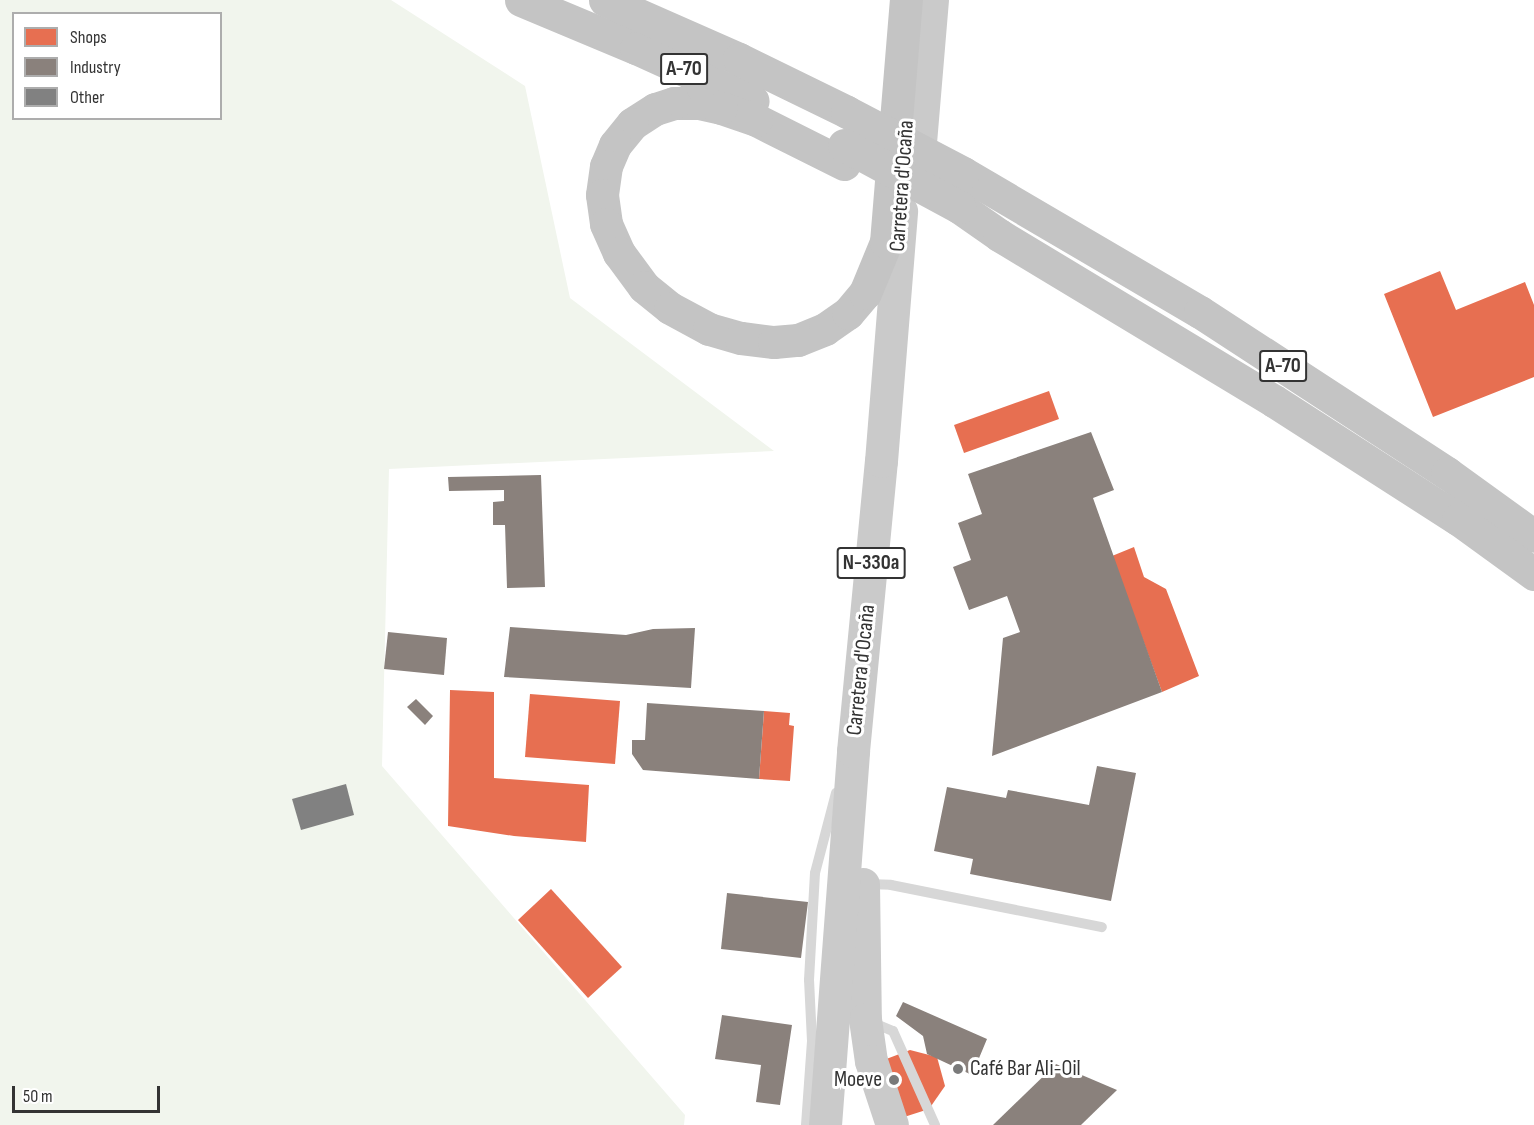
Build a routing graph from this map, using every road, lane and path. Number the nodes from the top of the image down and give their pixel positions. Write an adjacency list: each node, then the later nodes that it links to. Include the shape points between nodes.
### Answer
1 (521, 0): 6 (highway, A-70, via 646,52)
2 (605, 0): 7 (highway, A-70, bridge, via 848,112)
3 (906, 0): 6 (highway, via 886,242 865,293 848,313 825,329 798,340 741,338 709,329 670,308 644,287 619,253 606,224 602,195 606,166 615,145 632,124 655,109 674,103 721,108)
4 (915, 0): 13 (main road, Carretera d'Ocaña / N-330a, via 882,450)
5 (932, 0): 15 (main road, Carretera d'Ocaña / N-330a)
6 (844, 154): 8 (highway, A-70, bridge, via 999,235 1274,402)
7 (1025, 207): 9 (highway, via 1131,252 1411,428); 10 (highway, A-70, via 1200,312 1448,473)
8 (1405, 488): 11 (highway, A-70, via 1458,519); 12 (highway, via 1443,528)
9 (1534, 514)
10 (1534, 536)
11 (1534, 574)
12 (1534, 594)
13 (853, 751): 14 (main road, Carretera d'Ocaña / N-330a); 18 (lane, via 834,799 815,873)
14 (851, 787): 19 (main road, Carretera d'Ocaña / N-330a); 20 (main road, via 855,859)
15 (863, 884): 16 (lane, via 891,885); 17 (main road); 21 (main road, Carretera d'Ocaña / N-330a)
16 (1102, 927)
17 (865, 1019): 22 (main road, via 871,1061); 23 (lane, via 893,1031)
18 (806, 1125)
19 (825, 1125)
20 (835, 1125)
21 (845, 1125)
22 (892, 1125)
23 (936, 1125)

